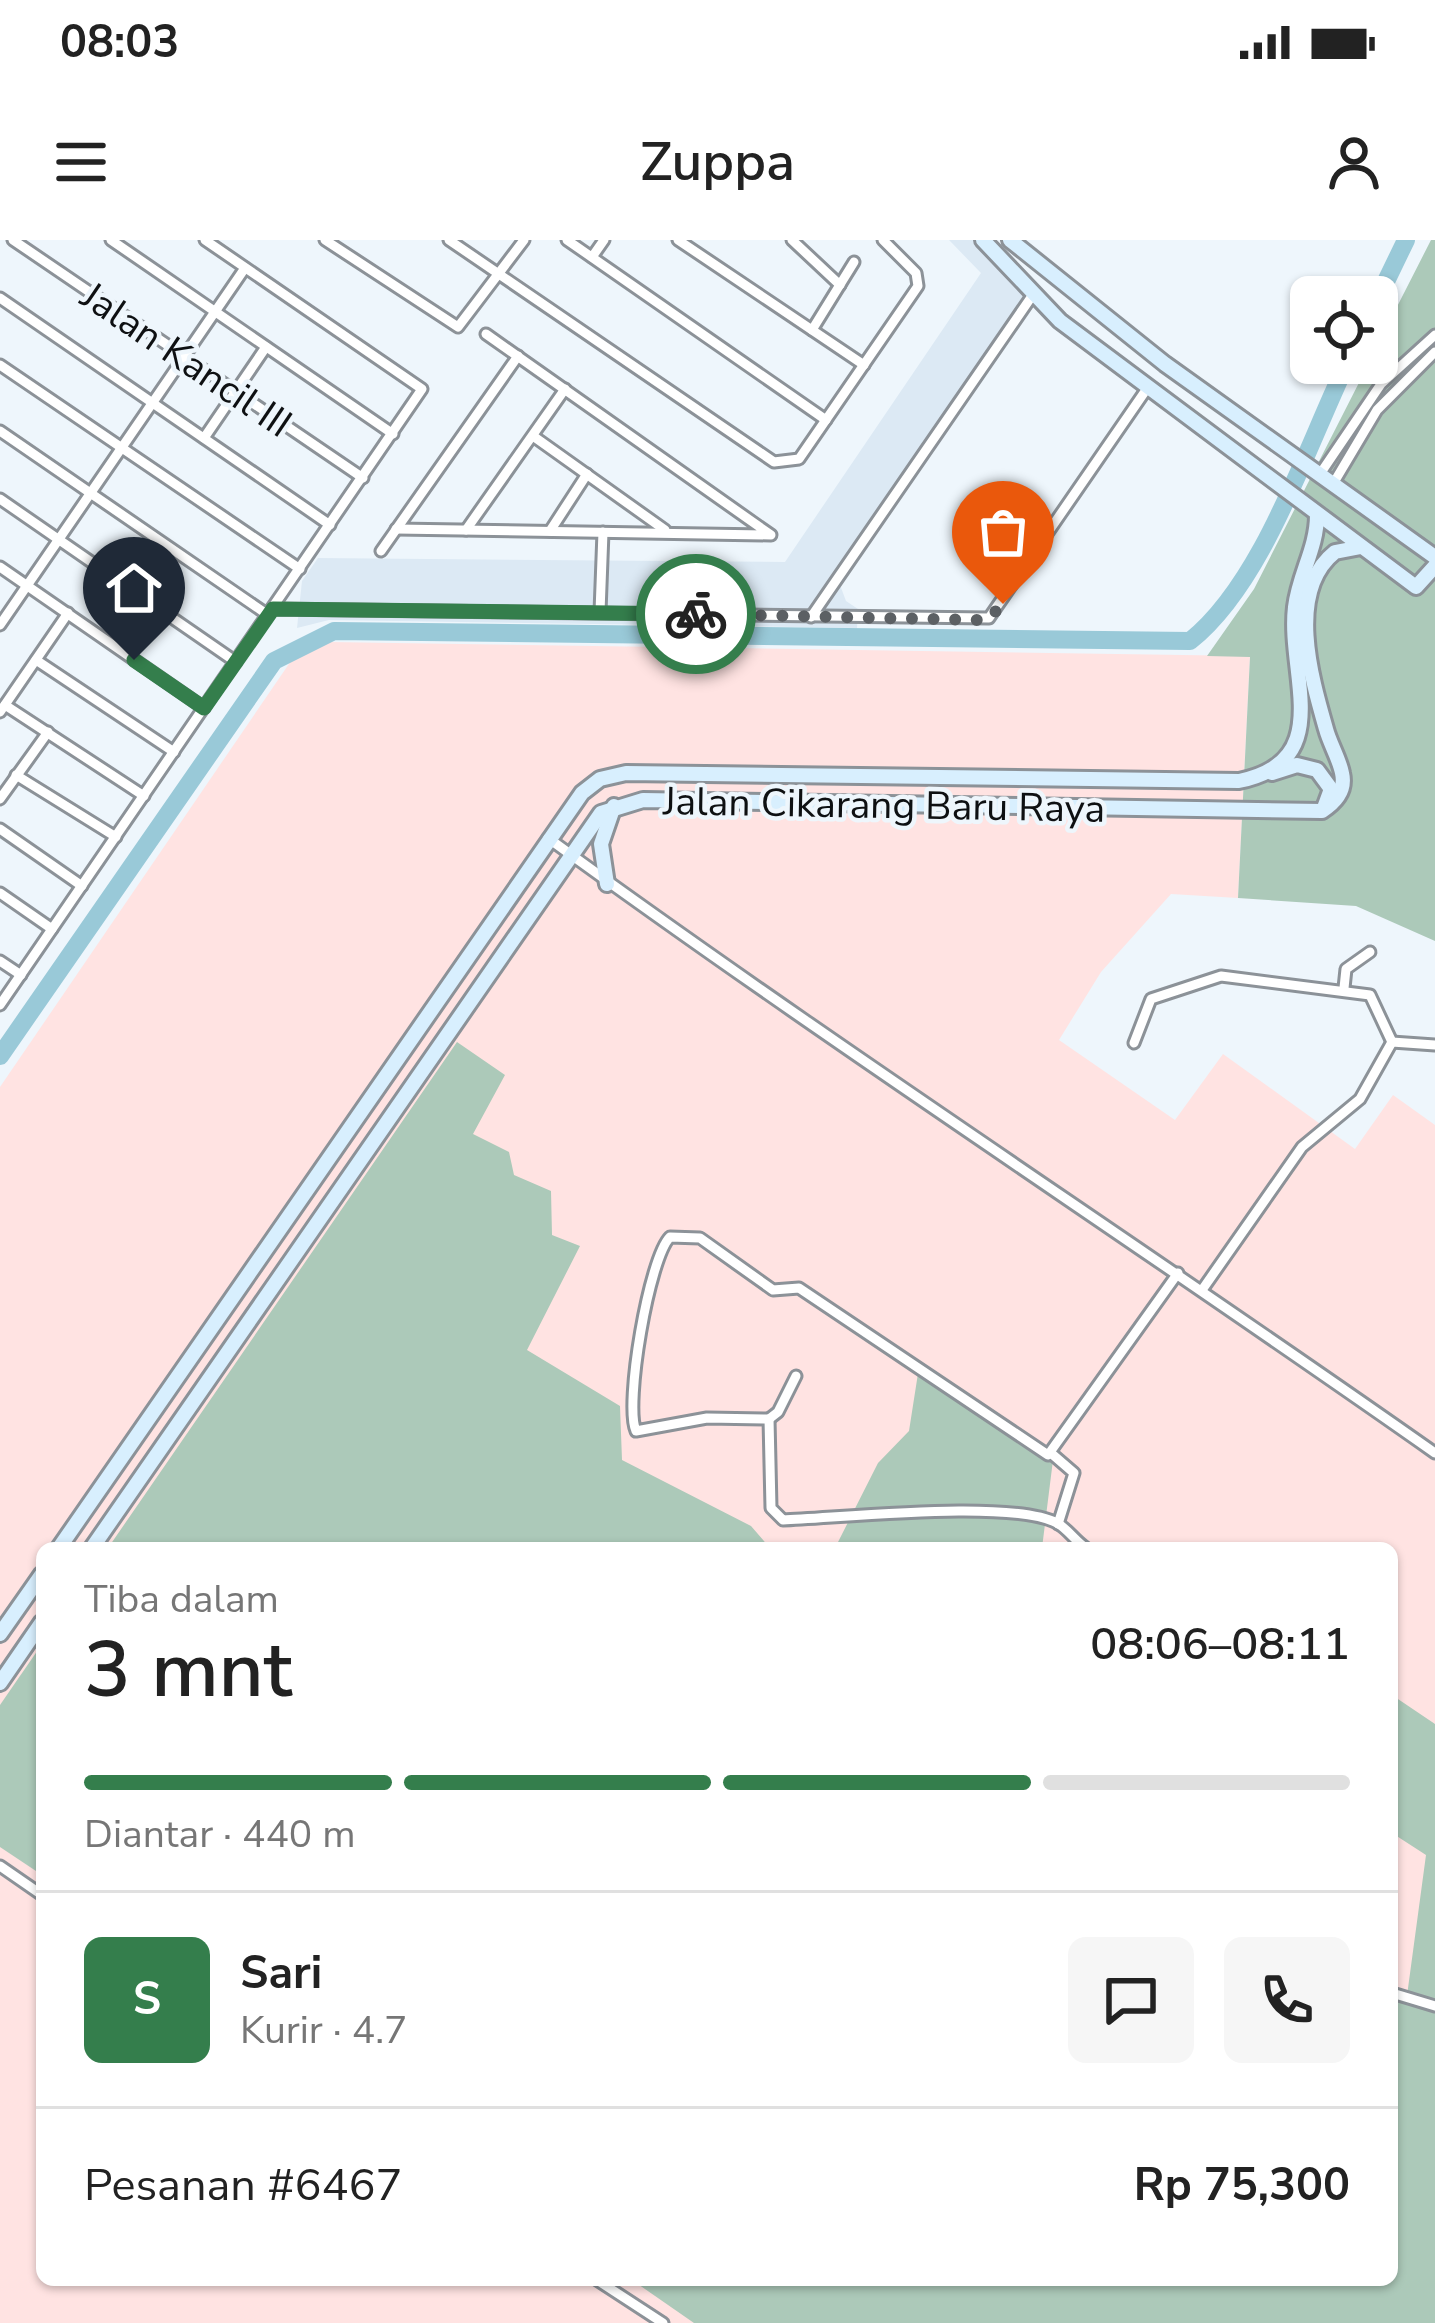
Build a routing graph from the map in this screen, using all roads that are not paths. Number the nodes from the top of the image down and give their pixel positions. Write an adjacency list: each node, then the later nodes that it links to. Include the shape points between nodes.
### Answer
1 (13, 240): 27 (street, Jalan Kancil III)
2 (111, 240): 21 (street)
3 (205, 240): 16 (street)
4 (325, 240): 17 (street, via 457,327)
5 (449, 240): 17 (street)
6 (524, 240): 17 (street)
7 (567, 240): 14 (street)
8 (604, 240): 14 (street)
9 (678, 240): 22 (street)
10 (792, 240): 18 (street)
11 (883, 240): 30 (street, via 919,282)
12 (983, 240): 19 (main road)
13 (1010, 240): 42 (main road)
14 (592, 257): 35 (street)
15 (854, 262): 18 (street)
16 (245, 268): 21 (street); 37 (street, via 422,386)
17 (500, 275): 35 (street, via 774,462 799,459)
18 (840, 285): 22 (street)
19 (1032, 296): 32 (main road); 65 (street)
20 (0, 298): 34 (street)
21 (214, 311): 25 (street); 27 (street)
22 (812, 330): 30 (street)
23 (487, 334): 28 (street)
24 (1435, 335): 42 (street, via 1370,398)
25 (266, 347): 33 (street); 37 (street)
26 (1435, 352): 42 (street)
27 (183, 356): 33 (street, Jalan Kancil III); 34 (street)
28 (518, 356): 31 (street); 48 (street)
29 (0, 365): 40 (street)
30 (864, 365): 35 (street)
31 (566, 388): 38 (street); 52 (street, via 771,532)
32 (1146, 389): 46 (main road); 65 (street, via 989,618)
33 (236, 393): 39 (street); 43 (street, Jalan Kancil III)
34 (151, 402): 39 (street); 40 (street)
35 (826, 420)
36 (0, 431): 44 (street)
37 (393, 434): 43 (street)
38 (532, 436): 41 (street); 49 (street)
39 (204, 438): 47 (street)
40 (122, 447): 44 (street); 58 (street)
41 (587, 474): 50 (street); 52 (street)
42 (1325, 477): 56 (main road)
43 (362, 478): 47 (street)
44 (91, 493): 53 (street); 62 (street)
45 (0, 499): 53 (street)
46 (1310, 510): 54 (main road); 74 (main road, via 1294,622 1304,720 1290,752)
47 (330, 525): 58 (street)
48 (396, 530): 49 (street); 55 (street)
49 (466, 530): 50 (street)
50 (550, 531): 51 (street)
51 (603, 532): 52 (street); 63 (street)
52 (668, 532)
53 (58, 540): 59 (street); 68 (street)
54 (1361, 547): 56 (main road, via 1416,586); 78 (main road, via 1335,552 1310,584 1310,660 1343,776 1339,796)
55 (381, 551)
56 (1435, 562)
57 (0, 567): 59 (street)
58 (300, 569): 60 (street)
59 (28, 585): 64 (street); 66 (street)
60 (286, 588): 61 (street); 62 (street)
61 (306, 608): 62 (street); 63 (street)
62 (270, 612): 68 (street)
63 (600, 612): 65 (street)
64 (68, 613): 67 (street); 70 (street)
65 (811, 616)
66 (0, 625)
67 (36, 660): 69 (street); 72 (street)
68 (236, 662): 70 (street)
69 (2, 708): 71 (street)
70 (204, 708): 72 (street)
71 (48, 732): 73 (street); 75 (street)
72 (174, 752): 75 (street)
73 (16, 775): 76 (street); 80 (street)
74 (1261, 777): 78 (main road, Jalan Cikarang Baru Raya, via 1297,766 1317,770 1330,790); 81 (main road, Jalan Cikarang Baru Raya, via 626,773 582,793)
75 (143, 796): 80 (street)
76 (0, 799)
77 (614, 806): 78 (main road, Jalan Cikarang Baru Raya, via 643,800); 82 (main road, Jalan Cikarang Baru Raya, via 592,821); 83 (main road, via 601,844)
78 (1322, 811)
79 (0, 829): 84 (street)
80 (116, 837): 84 (street)
81 (548, 838): 82 (street); 101 (main road, Jalan Cikarang Baru Raya)
82 (570, 854): 83 (street); 103 (main road, Jalan Cikarang Baru Raya)
83 (607, 884): 95 (street)
84 (82, 886): 86 (street)
85 (0, 893): 86 (street)
86 (52, 929): 89 (street)
87 (1370, 952): 90 (street, via 1343,974)
88 (0, 961): 89 (street)
89 (21, 975): 91 (street)
90 (1344, 988): 92 (street, via 1212,977 1151,999); 93 (street, via 1377,1000)
91 (0, 1005)
92 (1134, 1042)
93 (1392, 1042): 94 (street); 96 (street, via 1360,1099 1301,1147)
94 (1435, 1045)
95 (1178, 1273): 96 (street); 100 (street)
96 (1202, 1290): 99 (street)
97 (796, 1376): 98 (street)
98 (769, 1419): 100 (street, via 633,1428 655,1260 670,1237 700,1238 773,1290 799,1288); 102 (street, via 777,1518 956,1513)
99 (1435, 1453)
100 (1052, 1454): 102 (street, via 1074,1474)
101 (80, 1516): 103 (main road); 104 (main road, Jalan Cikarang Baru Raya)
102 (1058, 1524): 106 (street)
103 (104, 1531): 105 (main road, Jalan Cikarang Baru Raya)
104 (63, 1542)
105 (96, 1542)
106 (1079, 1542)
107 (36, 1583): 109 (main road)
108 (36, 1631): 110 (main road)
109 (0, 1634)
110 (0, 1684)
111 (0, 1866): 112 (street)
112 (36, 1891)
113 (1398, 1995): 114 (street)
114 (1435, 2006)
115 (606, 2286): 116 (street)
116 (663, 2323)

